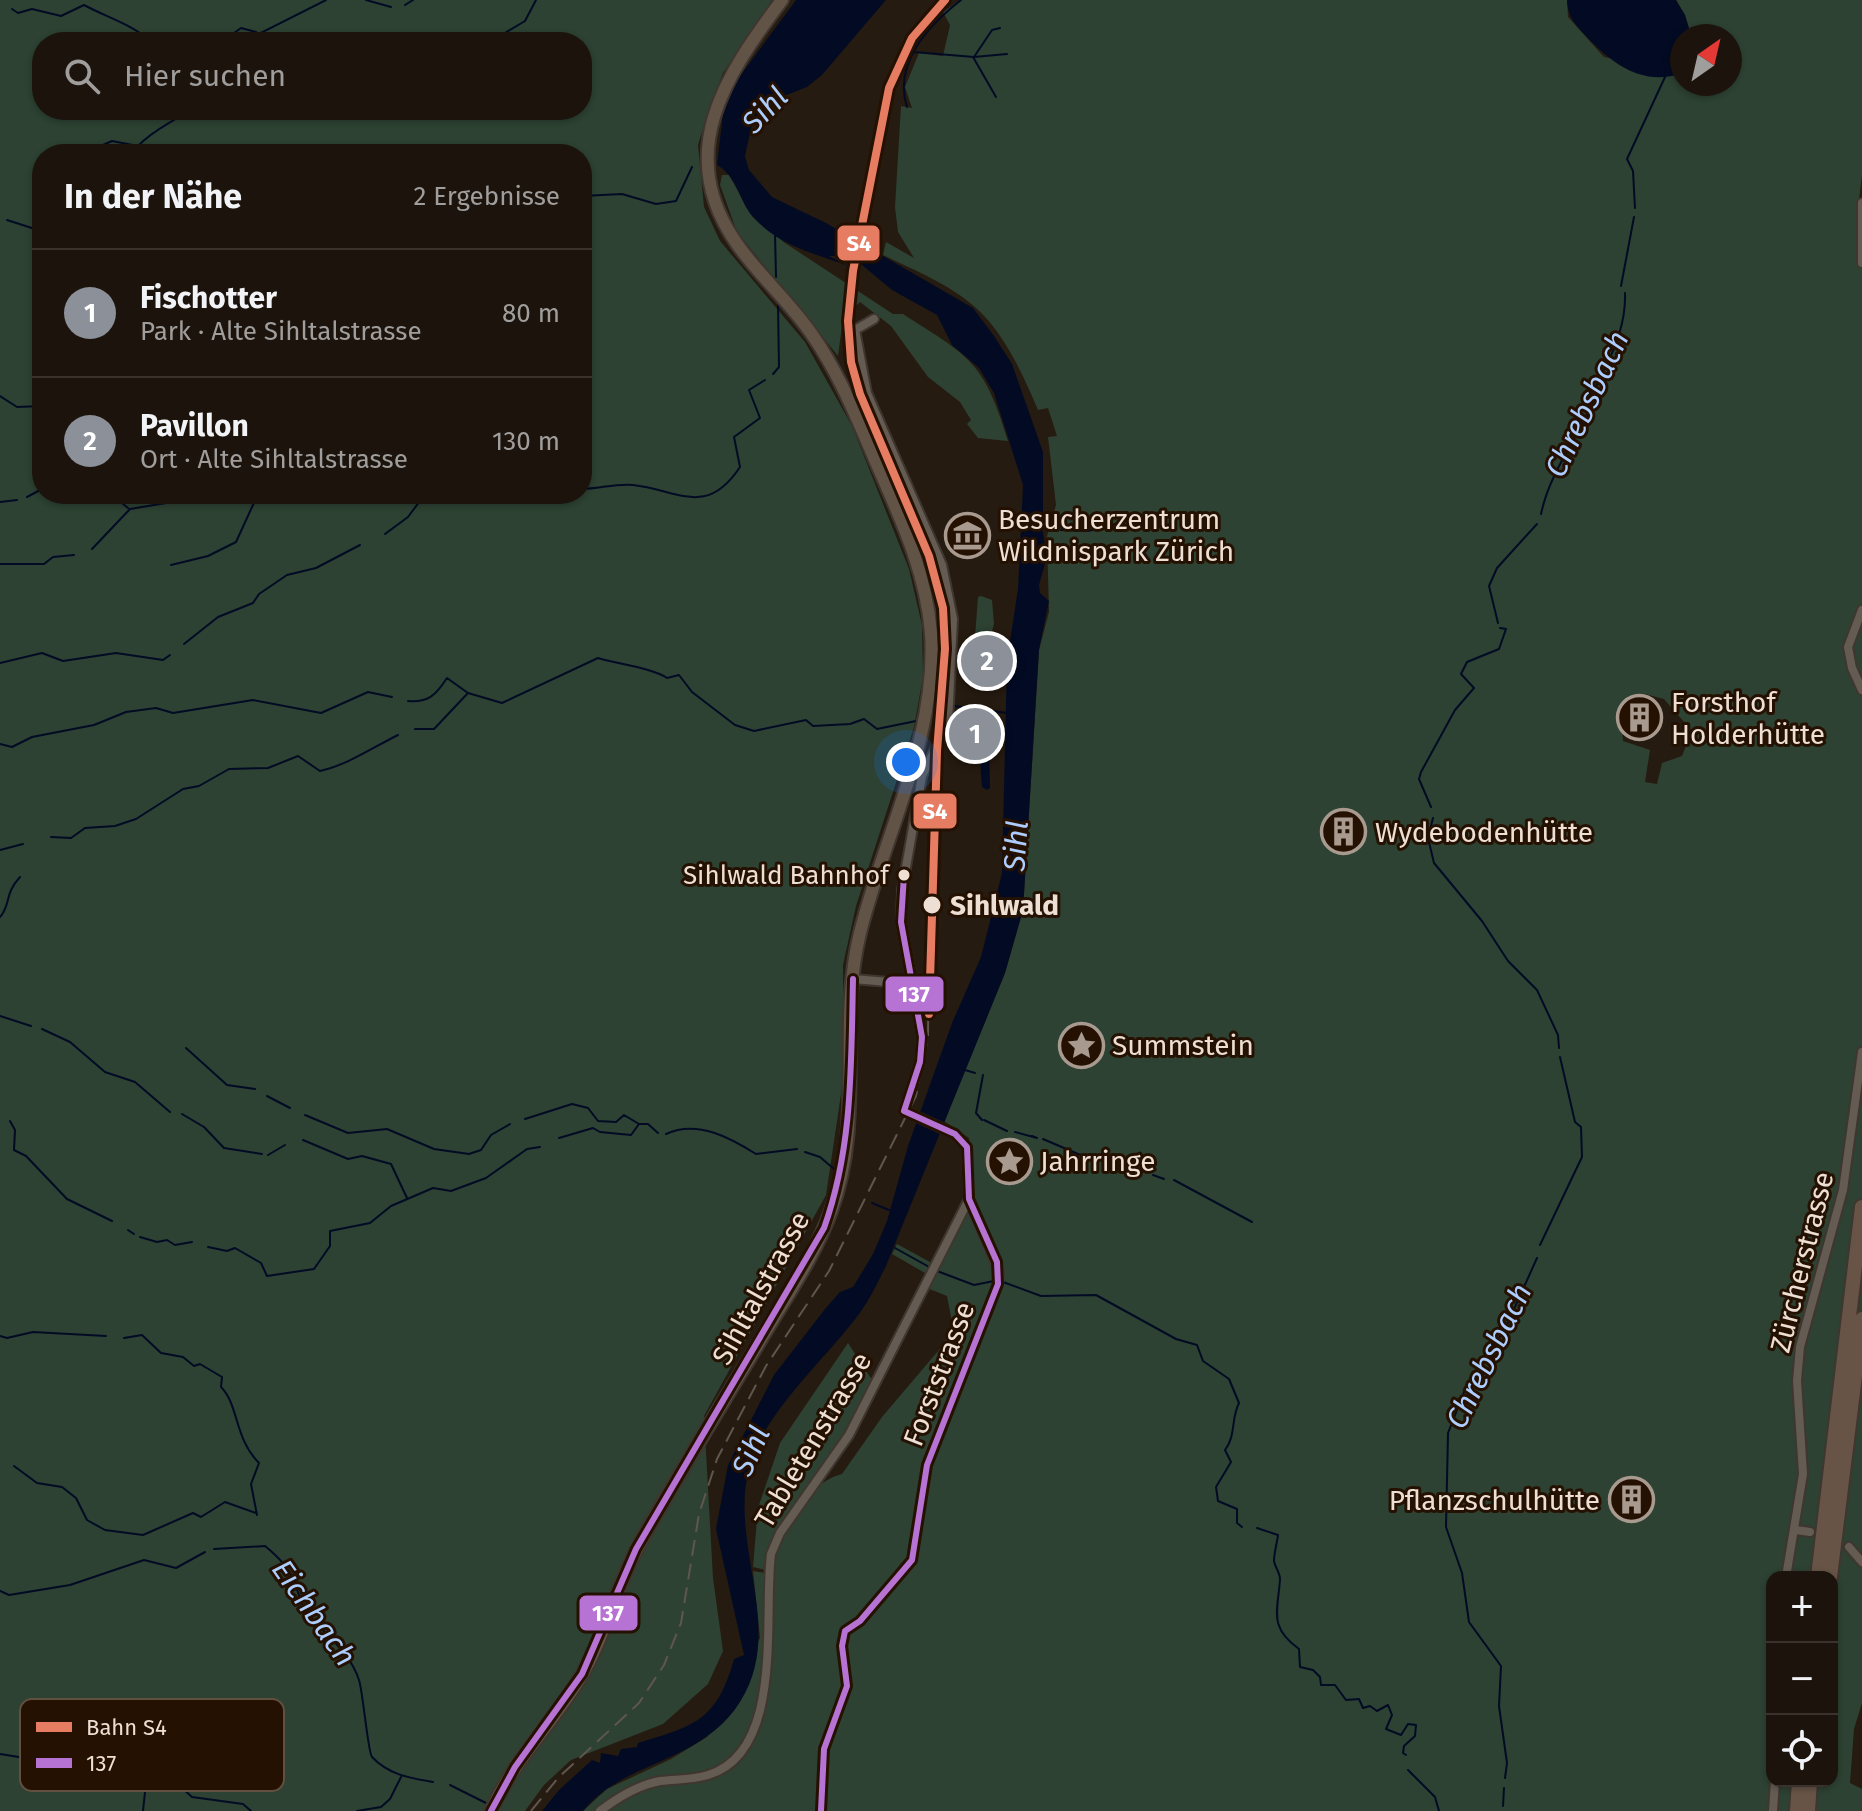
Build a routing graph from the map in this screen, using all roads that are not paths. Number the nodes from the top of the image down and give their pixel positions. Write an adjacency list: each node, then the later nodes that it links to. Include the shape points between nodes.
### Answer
1 (782, 0): 8 (main road, Sihltalstrasse, via 717,102 707,146 711,189 733,239 806,326 839,378 913,549 931,634 925,714 863,921)
2 (1862, 203): 3 (street)
3 (1862, 263)
4 (874, 319): 9 (street, via 855,330 867,393 942,565 953,619 948,723 922,776 902,890 901,922)
5 (1862, 610): 6 (street)
6 (1862, 617): 7 (street, via 1848,656)
7 (1862, 690)
8 (853, 979): 9 (street); 24 (main road, Sihltalstrasse, via 849,1133 824,1228 636,1549 582,1674)
9 (912, 984): 11 (street, Forststrasse, via 922,1037 904,1111 947,1129 967,1147)
10 (1862, 1052): 14 (street, Zürcherstrasse, via 1843,1190 1800,1347 1803,1461)
11 (969, 1199): 25 (street, Tabletenstrasse, via 849,1435 787,1522 771,1554 763,1706 750,1740 727,1767 709,1775 652,1783); 26 (street, Forststrasse, via 997,1262 998,1284 927,1465 912,1560 860,1621 845,1631 847,1686 824,1749)
12 (1862, 1207): 19 (highway)
13 (1862, 1319): 20 (highway)
14 (1796, 1530): 15 (street); 18 (street, Zürcherstrasse)
15 (1810, 1532)
16 (1849, 1547): 17 (street)
17 (1862, 1562)
18 (1787, 1571)
19 (1819, 1571)
20 (1831, 1571)
21 (1775, 1787): 27 (street)
22 (1799, 1787): 28 (highway)
23 (1810, 1787): 29 (highway)
24 (491, 1811)
25 (600, 1811)
26 (821, 1811)
27 (1773, 1811)
28 (1797, 1811)
29 (1808, 1811)

